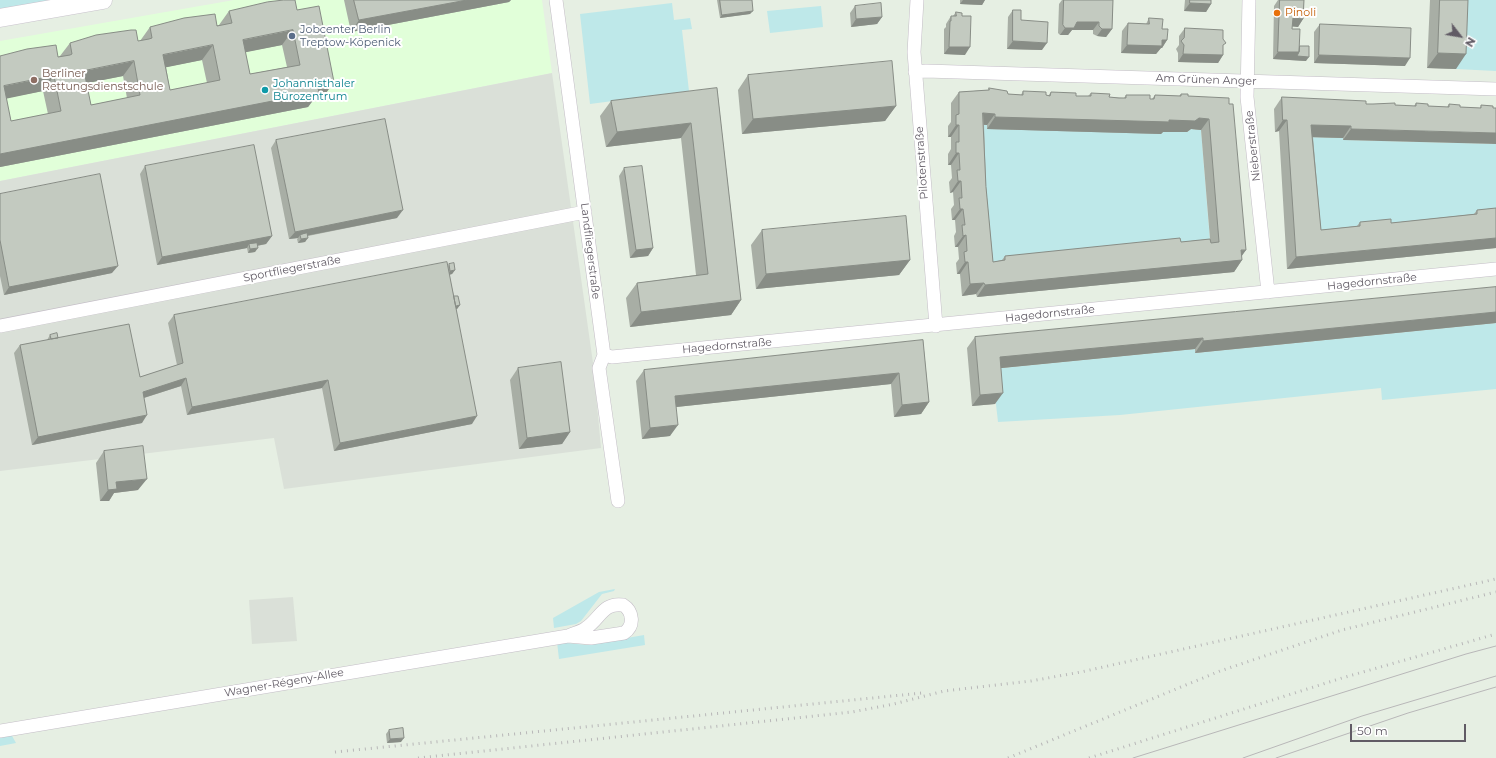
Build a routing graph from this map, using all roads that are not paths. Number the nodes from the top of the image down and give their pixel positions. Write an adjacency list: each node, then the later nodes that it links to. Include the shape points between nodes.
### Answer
1 (103, 0): 5 (main road)
2 (556, 0): 9 (street, Landfliegerstraße)
3 (917, 0): 6 (street, Pilotenstraße, via 914,52)
4 (1249, 0): 7 (street, Nieberstraße)
5 (0, 18)
6 (916, 72): 7 (street, Am Grünen Anger); 13 (street, Pilotenstraße)
7 (1248, 82): 8 (street, Am Grünen Anger); 11 (street, Nieberstraße)
8 (1496, 89)
9 (585, 212): 12 (street, Sportfliegerstraße); 14 (street, Landfliegerstraße)
10 (1496, 269): 11 (street, Hagedornstraße)
11 (1268, 292): 13 (street, Hagedornstraße)
12 (0, 326)
13 (936, 326): 14 (street, Hagedornstraße)
14 (604, 356): 15 (street, Landfliegerstraße, via 599,368)
15 (618, 501)
16 (568, 636): 17 (street, Wagner-Régeny-Allee)
17 (0, 731)

